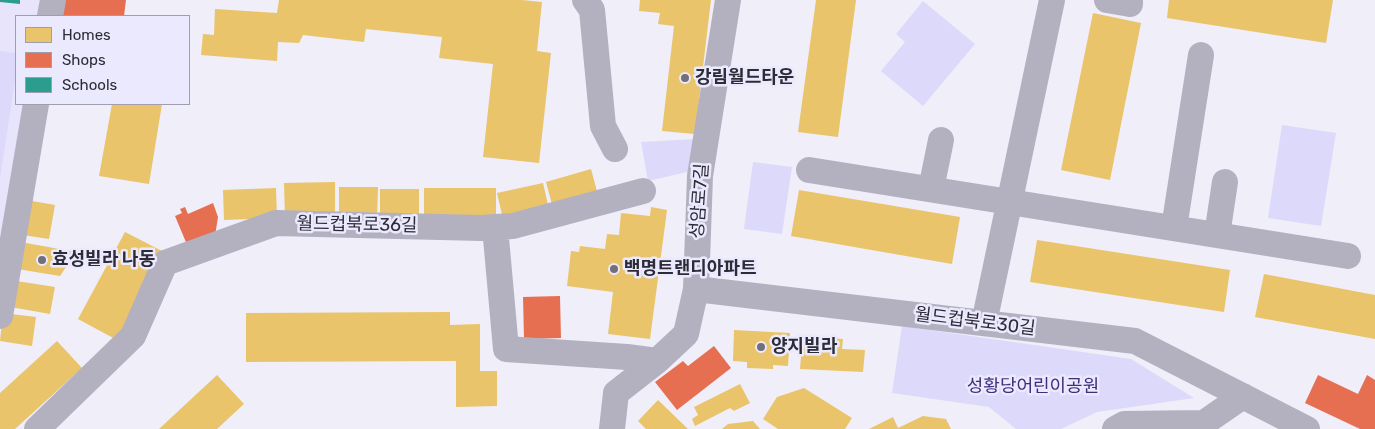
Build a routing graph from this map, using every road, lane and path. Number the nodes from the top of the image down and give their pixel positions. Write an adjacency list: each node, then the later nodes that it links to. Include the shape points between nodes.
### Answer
1 (53, 0): 7 (street)
2 (585, 0): 11 (street, via 592,10 604,126)
3 (728, 0): 21 (street, 성암로7길, via 700,176)
4 (1052, 0): 16 (street)
5 (1108, 0): 6 (street, via 1130,4)
6 (1130, 0)
7 (50, 15)
8 (1201, 55): 18 (street)
9 (36, 105): 22 (street)
10 (941, 140): 14 (street)
11 (614, 149)
12 (809, 170): 14 (street)
13 (1225, 182): 19 (street)
14 (931, 189): 16 (street)
15 (643, 191): 17 (street, 월드컵북로36길, via 513,226)
16 (1009, 201): 18 (street); 23 (street)
17 (495, 227): 24 (street, via 506,349); 26 (street, 월드컵북로36길, via 276,223 165,263 133,336)
18 (1174, 228): 19 (street)
19 (1218, 235): 20 (street)
20 (1348, 256)
21 (696, 289): 23 (street, 월드컵북로30길); 24 (street, 성암로7길, via 686,334)
22 (0, 316)
23 (984, 323): 25 (street, 월드컵북로30길, via 1135,341)
24 (657, 361): 27 (street, 성암로7길, via 616,393)
25 (1243, 396): 28 (street, via 1204,423 1124,424); 29 (street, 월드컵북로30길)
26 (37, 429)
27 (612, 429)
28 (1115, 429)
29 (1307, 429)

